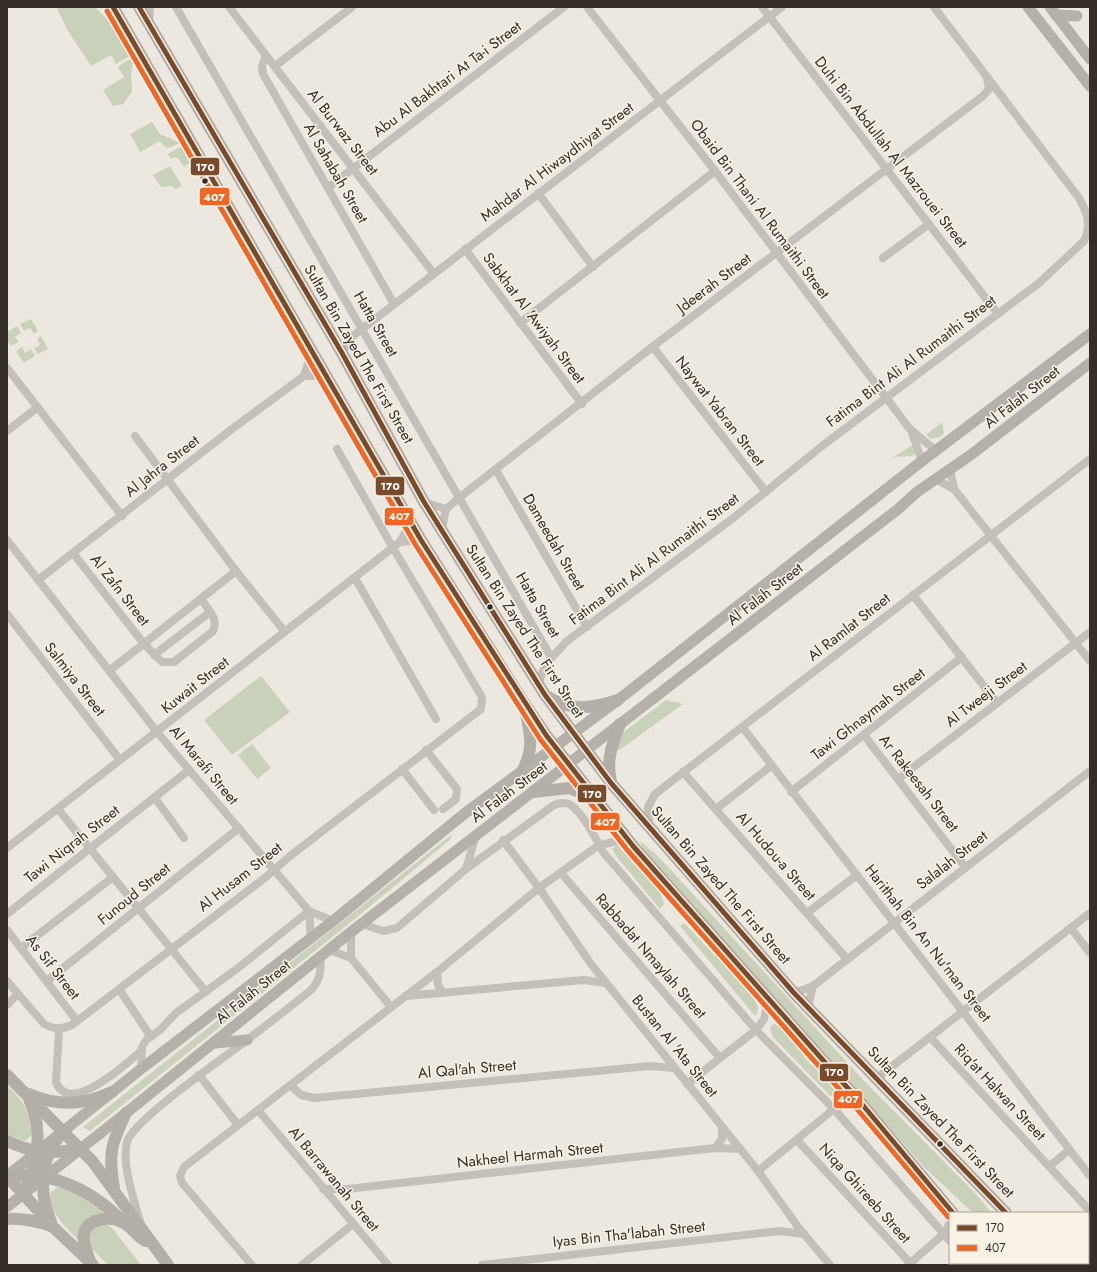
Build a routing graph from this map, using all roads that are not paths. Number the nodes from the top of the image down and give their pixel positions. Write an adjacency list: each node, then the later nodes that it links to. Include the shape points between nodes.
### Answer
1 (113, 7): 42 (main road)
2 (139, 7): 16 (main road, Sultan Bin Zayed The First Street)
3 (150, 7): 16 (street)
4 (176, 7): 37 (street, Hatta Street)
5 (229, 7): 17 (street, Al Burwaz Street)
6 (352, 7): 19 (street)
7 (564, 7): 23 (street, Abu Al Bakhtari At Ta-i Street)
8 (587, 7): 22 (street, Obaid Bin Thani Al Rumaithi Street)
9 (762, 7): 14 (street, Duhi Bin Abdullah Al Mazrouei Street)
10 (782, 7): 14 (street, Mahdar Al Hiwaydhiyat Street)
11 (934, 7): 20 (street, Fatima Bint Ali Al Rumaithi Street)
12 (1028, 7): 21 (main road)
13 (1053, 11): 15 (main road); 18 (main road)
14 (769, 16): 22 (street, Mahdar Al Hiwaydhiyat Street); 24 (street, Duhi Bin Abdullah Al Mazrouei Street)
15 (1077, 16)
16 (148, 23): 40 (main road, Sultan Bin Zayed The First Street)
17 (266, 55): 19 (street, Al Burwaz Street); 26 (street, Al Sahabah Street, via 262,66 263,74)
18 (1090, 59)
19 (275, 66): 23 (street, Al Burwaz Street)
20 (986, 76): 24 (street, Jdeerah Street, via 989,86 987,92); 35 (street, Fatima Bint Ali Al Rumaithi Street, via 1079,198 1089,222 1088,232 1080,246)
21 (1090, 86)
22 (660, 100): 25 (street, Obaid Bin Thani Al Rumaithi Street); 27 (street, Mahdar Al Hiwaydhiyat Street)
23 (353, 168): 26 (street, Abu Al Bakhtari At Ta-i Street); 33 (street, Al Burwaz Street)
24 (886, 169): 28 (street, Duhi Bin Abdullah Al Mazrouei Street); 30 (street, Jdeerah Street)
25 (715, 171): 30 (street, Obaid Bin Thani Al Rumaithi Street); 32 (street)
26 (329, 187): 34 (street, Al Sahabah Street)
27 (538, 193): 29 (street, Mahdar Al Hiwaydhiyat Street); 32 (street)
28 (929, 224): 31 (street); 35 (street, Duhi Bin Abdullah Al Mazrouei Street)
29 (465, 249): 33 (street, Mahdar Al Hiwaydhiyat Street); 36 (street, Sabkhat Al 'Awiyah Street)
30 (777, 252): 41 (street, Jdeerah Street); 48 (street, Obaid Bin Thani Al Rumaithi Street)
31 (883, 258)
32 (593, 267): 36 (street)
33 (434, 274): 34 (street, Mahdar Al Hiwaydhiyat Street)
34 (394, 304): 37 (street, Mahdar Al Hiwaydhiyat Street)
35 (998, 314): 48 (street, Fatima Bint Ali Al Rumaithi Street)
36 (520, 323): 49 (street, Sabkhat Al 'Awiyah Street)
37 (362, 328): 39 (street, Mahdar Al Hiwaydhiyat Street); 64 (street, Hatta Street)
38 (1090, 334): 55 (main road, Al Falah Street)
39 (349, 339): 40 (street); 43 (street, Mahdar Al Hiwaydhiyat Street)
40 (335, 341): 43 (main road, Sultan Bin Zayed The First Street)
41 (653, 347): 49 (street, Jdeerah Street); 63 (street, Naywat Yabran Street)
42 (312, 351): 46 (street); 47 (main road)
43 (342, 353): 65 (main road, Sultan Bin Zayed The First Street)
44 (1090, 363): 58 (main road, Al Falah Street)
45 (9, 373): 50 (street)
46 (304, 376): 47 (street); 61 (street, Al Jahra Street)
47 (326, 376): 68 (main road)
48 (886, 398): 51 (street, Obaid Bin Thani Al Rumaithi Street); 63 (street, Fatima Bint Ali Al Rumaithi Street)
49 (582, 404): 59 (street, Jdeerah Street)
50 (38, 408): 52 (street); 67 (street)
51 (909, 428): 55 (street, Obaid Bin Thani Al Rumaithi Street); 57 (street, Obaid Bin Thani Al Rumaithi Street)
52 (7, 431)
53 (135, 436): 61 (street)
54 (336, 448): 74 (street)
55 (936, 450): 57 (main road, Al Falah Street)
56 (1090, 459): 70 (street, Al Ramlat Street)
57 (922, 461): 94 (main road, Al Falah Street)
58 (950, 468): 60 (main road, Al Falah Street); 62 (street)
59 (496, 470): 64 (street, Jdeerah Street); 83 (street, Dameedah Street)
60 (935, 479): 62 (street); 98 (main road, Al Falah Street)
61 (167, 481): 67 (street, Al Jahra Street); 76 (street)
62 (954, 489): 70 (street)
63 (766, 492): 83 (street, Fatima Bint Ali Al Rumaithi Street)
64 (460, 497): 66 (street, Jdeerah Street); 89 (street, Hatta Street)
65 (424, 502): 66 (street); 69 (main road, Sultan Bin Zayed The First Street)
66 (446, 509): 69 (street)
67 (122, 516): 75 (street, Al Jahra Street)
68 (410, 520): 72 (main road); 73 (street, Kuwait Street)
69 (442, 530): 93 (main road, Sultan Bin Zayed The First Street)
70 (991, 536): 79 (street, Al Ramlat Street); 86 (street)
71 (7, 540): 78 (street, Al Marafi Street)
72 (421, 540): 73 (street); 95 (main road)
73 (400, 542): 74 (street, Kuwait Street)
74 (393, 548): 77 (street, Kuwait Street); 104 (street, Al Husam Street, via 483,701 479,712)
75 (73, 553): 78 (street, Al Jahra Street); 87 (street, Al Zafn Street)
76 (236, 571): 80 (street); 84 (street)
77 (355, 578): 84 (street, Kuwait Street); 97 (street)
78 (38, 580): 92 (street, Al Marafi Street)
79 (914, 595): 90 (street); 99 (street, Al Ramlat Street)
80 (201, 599): 81 (street); 87 (street)
81 (210, 612): 88 (street); 88 (street, via 215,624 210,634 174,662 162,662)
82 (7, 614): 106 (street, Salmiya Street)
83 (587, 628): 89 (street, Fatima Bint Ali Al Rumaithi Street, via 567,641)
84 (285, 632): 100 (street, Kuwait Street)
85 (1090, 632): 86 (street, Al Tweeji Street)
86 (1076, 643): 91 (street); 96 (street, Al Tweeji Street)
87 (144, 644): 88 (street, Al Zafn Street); 92 (street)
88 (154, 655)
89 (551, 656): 93 (street, Fatima Bint Ali Al Rumaithi Street, via 545,665)
90 (962, 658): 96 (street); 102 (street, Tawi Ghnaymah Street)
91 (1090, 661)
92 (109, 671): 100 (street, Al Marafi Street)
93 (541, 690): 94 (main road, via 565,706 577,708); 101 (main road, Sultan Bin Zayed The First Street)
94 (618, 700): 101 (main road, Al Falah Street)
95 (524, 703): 103 (main road); 111 (main road, via 531,743)
96 (997, 703): 114 (street, Al Tweeji Street)
97 (436, 719)
98 (620, 724): 105 (main road, Al Falah Street); 115 (main road, via 609,754)
99 (743, 728): 108 (street, Harithah Bin An Nu'man Street); 112 (street, Al Ramlat Street)
100 (157, 732): 106 (street, Kuwait Street); 110 (street, Al Marafi Street)
101 (573, 733): 103 (main road, Al Falah Street); 105 (main road, Sultan Bin Zayed The First Street)
102 (864, 735): 114 (street, Ar Rakeesah Street); 117 (street, Tawi Ghnaymah Street)
103 (555, 746): 107 (main road); 111 (main road, Al Falah Street)
104 (426, 750): 109 (street, Al Husam Street); 121 (street, via 457,789 456,799)
105 (587, 751): 107 (main road, Al Falah Street); 115 (main road, Sultan Bin Zayed The First Street)
106 (120, 760): 120 (street, Kuwait Street)
107 (569, 764): 116 (main road, Al Falah Street); 119 (main road)
108 (771, 766): 117 (street, Harithah Bin An Nu'man Street); 122 (street)
109 (402, 769): 123 (street); 135 (street, Al Husam Street)
110 (189, 770): 118 (street, Tawi Niqrah Street); 124 (street, Al Marafi Street)
111 (522, 772): 145 (main road, Al Falah Street, via 464,814)
112 (683, 772): 122 (street, Al Hudou-a Street); 125 (street, Al Ramlat Street, via 650,800 647,815)
113 (1090, 772): 133 (street, Salalah Street)
114 (898, 779): 133 (street, Ar Rakeesah Street)
115 (611, 783): 125 (main road, Sultan Bin Zayed The First Street)
116 (533, 792): 119 (main road, via 570,788); 126 (main road, Al Falah Street)
117 (791, 792): 137 (street, Harithah Bin An Nu'man Street)
118 (155, 798): 127 (street); 132 (street, Tawi Niqrah Street)
119 (598, 801): 130 (main road)
120 (58, 809): 131 (street, Kuwait Street); 132 (street)
121 (443, 809)
122 (716, 809): 142 (street, Al Hudou-a Street)
123 (434, 810)
124 (239, 828): 135 (street, Al Marafi Street); 140 (street, Funoud Street)
125 (651, 830): 168 (main road, Sultan Bin Zayed The First Street)
126 (476, 835): 134 (street); 147 (main road, Al Falah Street)
127 (184, 838)
128 (503, 840): 129 (street, via 554,805 563,803 572,806); 134 (street); 139 (street, Bustan Al 'Ata Street)
129 (599, 845): 130 (street, via 618,841); 136 (street); 178 (street)
130 (633, 846): 171 (main road)
131 (7, 848)
132 (89, 848): 138 (street); 144 (street, Tawi Niqrah Street)
133 (965, 867): 146 (street, Salalah Street)
134 (466, 869): 147 (street, via 397,928 382,931)
135 (274, 870): 141 (street, Al Marafi Street); 153 (street, Al Husam Street)
136 (560, 873): 139 (street); 185 (street, Rabbadat Nmaylah Street)
137 (857, 875): 142 (street); 146 (street, Harithah Bin An Nu'man Street)
138 (113, 878): 140 (street); 152 (street)
139 (539, 888): 158 (street, Bustan Al 'Ata Street); 159 (street)
140 (138, 908): 153 (street); 162 (street, Funoud Street)
141 (309, 912): 145 (street, Al Marafi Street); 151 (street); 166 (street)
142 (807, 913): 157 (street, Al Hudou-a Street)
143 (1090, 913): 148 (street)
144 (7, 914)
145 (333, 921): 151 (main road, Al Falah Street)
146 (895, 922): 157 (street, Salalah Street); 175 (street, Harithah Bin An Nu'man Street)
147 (362, 924): 150 (main road, Al Falah Street)
148 (1071, 928): 155 (street); 175 (street)
149 (7, 930): 152 (street, As Sif Street)
150 (351, 932): 154 (main road, Al Falah Street); 156 (street)
151 (311, 938): 188 (main road, Al Falah Street)
152 (21, 948): 162 (street, As Sif Street)
153 (170, 949): 165 (street, Al Husam Street); 166 (street)
154 (324, 953): 156 (street); 181 (street, via 321,971 311,990); 182 (main road, Al Falah Street)
155 (1090, 953)
156 (351, 958): 173 (street)
157 (848, 959): 164 (street, Salalah Street)
158 (591, 964): 160 (street); 163 (street, Bustan Al 'Ata Street)
159 (437, 972): 167 (street, via 438,985); 170 (street)
160 (584, 980): 163 (street); 167 (street)
161 (7, 981): 169 (street)
162 (47, 982): 176 (street, As Sif Street)
163 (606, 983): 184 (street, Bustan Al 'Ata Street)
164 (813, 986): 168 (street, Salalah Street); 174 (street)
165 (119, 989): 176 (street, Al Husam Street); 179 (street)
166 (206, 992): 179 (street, via 176,1013)
167 (443, 992): 170 (street)
168 (794, 992): 174 (main road, Sultan Bin Zayed The First Street)
169 (18, 994): 172 (street); 177 (street, via 44,1024)
170 (405, 996): 173 (street)
171 (769, 998): 178 (street, via 764,1019); 196 (main road)
172 (7, 1005)
173 (391, 1007): 193 (street)
174 (808, 1007): 191 (main road, Sultan Bin Zayed The First Street)
175 (964, 1011): 180 (street); 208 (street, Harithah Bin An Nu'man Street)
176 (77, 1021): 177 (street, Al Husam Street)
177 (59, 1029): 183 (street, via 56,1082 58,1087 67,1092 76,1093 92,1088)
178 (756, 1030): 185 (street); 197 (street)
179 (151, 1037): 183 (street, via 144,1043)
180 (930, 1038): 191 (street); 210 (street, Riq'at Halwan Street)
181 (247, 1040): 182 (main road); 190 (street)
182 (215, 1043): 199 (main road, Al Falah Street)
183 (141, 1051): 188 (street)
184 (661, 1052): 186 (street); 187 (street, Bustan Al 'Ata Street)
185 (720, 1058): 192 (street)
186 (650, 1066): 187 (street, Al Qal'ah Street); 193 (street, Al Qal'ah Street, via 314,1098 301,1094)
187 (674, 1068): 192 (street, Bustan Al 'Ata Street)
188 (141, 1069): 194 (main road, Al Falah Street)
189 (7, 1075): 195 (main road)
190 (199, 1075): 200 (street); 232 (street, via 136,1128 127,1141 126,1167)
191 (877, 1078): 226 (main road, Sultan Bin Zayed The First Street)
192 (687, 1084): 201 (street, Bustan Al 'Ata Street)
193 (291, 1086): 198 (street)
194 (112, 1092): 195 (main road, via 98,1099 68,1104); 202 (main road, Al Falah Street)
195 (26, 1093): 202 (main road); 209 (main road, via 37,1121)
196 (861, 1103): 197 (street, via 844,1104); 220 (main road)
197 (834, 1109): 203 (street); 234 (street)
198 (258, 1110): 200 (street); 216 (street, Al Barrawanah Street)
199 (126, 1113): 207 (main road, Al Falah Street); 218 (main road, via 116,1134 111,1154)
200 (238, 1125): 240 (street, via 184,1167 180,1176 184,1186)
201 (722, 1128): 205 (street, via 722,1139); 206 (street, Bustan Al 'Ata Street)
202 (63, 1132): 207 (main road); 209 (main road)
203 (797, 1140): 211 (street); 238 (street, Niqa Ghireeb Street)
204 (7, 1141): 209 (main road)
205 (715, 1148): 206 (street, Nakheel Harmah Street); 217 (street, Nakheel Harmah Street)
206 (740, 1149): 211 (street, Bustan Al 'Ata Street)
207 (80, 1150): 209 (main road); 215 (main road, Al Falah Street); 218 (main road, via 93,1162)
208 (1069, 1150): 210 (street); 214 (street, Harithah Bin An Nu'man Street)
209 (43, 1152): 212 (main road); 213 (main road); 215 (main road)
210 (1050, 1166): 223 (street, Riq'at Halwan Street)
211 (758, 1171): 227 (street, Bustan Al 'Ata Street)
212 (31, 1175): 213 (main road); 215 (main road); 219 (main road)
213 (7, 1176): 219 (main road)
214 (1090, 1176)
215 (43, 1177): 219 (main road, Al Falah Street); 229 (main road, via 89,1194 114,1212); 231 (main road, via 44,1201)
216 (323, 1189): 217 (street, Nakheel Harmah Street); 221 (street, Al Barrawanah Street)
217 (347, 1189): 221 (street, via 339,1194)
218 (115, 1191): 232 (main road)
219 (23, 1194): 222 (main road, Al Falah Street); 231 (main road)
220 (944, 1202): 224 (main road); 225 (main road)
221 (335, 1203): 230 (street, Al Barrawanah Street)
222 (7, 1207)
223 (1090, 1211)
224 (952, 1212)
225 (961, 1212)
226 (1005, 1212)
227 (791, 1217): 233 (street, via 786,1227); 235 (street, Bustan Al 'Ata Street)
228 (7, 1219): 231 (main road, via 21,1218)
229 (124, 1223): 236 (main road); 237 (main road, via 107,1218 89,1224 84,1239)
230 (353, 1224): 241 (street); 242 (street, Al Barrawanah Street)
231 (53, 1227): 237 (main road)
232 (143, 1231): 236 (main road)
233 (779, 1231): 235 (street, Iyas Bin Tha'labah Street); 243 (street, Iyas Bin Tha'labah Street)
234 (946, 1233): 238 (street)
235 (804, 1234): 244 (street, Bustan Al 'Ata Street)
236 (151, 1243): 239 (main road)
237 (92, 1264)
238 (910, 1264)
239 (168, 1265)
240 (252, 1265)
241 (302, 1265)
242 (388, 1265)
243 (482, 1265)
244 (830, 1265)

